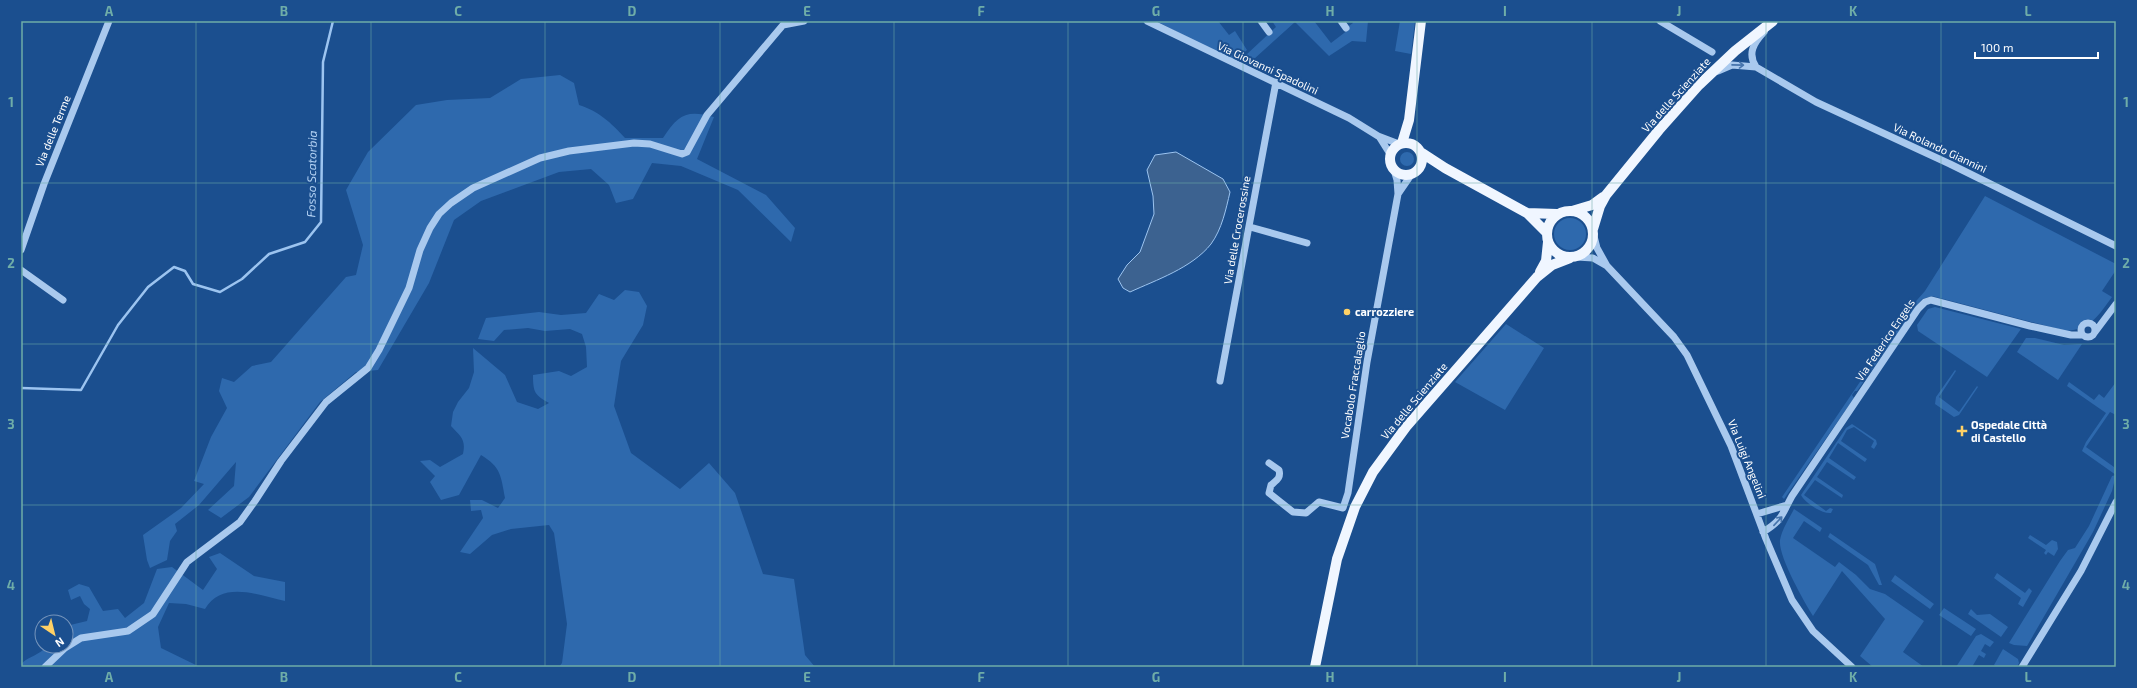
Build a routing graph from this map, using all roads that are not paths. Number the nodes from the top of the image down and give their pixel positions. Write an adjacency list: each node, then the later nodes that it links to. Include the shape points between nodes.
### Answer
1 (110, 21): 33 (street, Via delle Terme, via 44,184)
2 (804, 21): 48 (street, via 783,25 710,110 687,152 682,154 650,144 634,143 569,151 540,158 473,188 451,203 439,214 430,228 420,250 409,288 368,368 326,402 280,461 240,522 187,562 153,614 128,631 81,638 65,648)
3 (1147, 21): 13 (street, Via Giovanni Spadolini)
4 (1261, 21): 10 (street)
5 (1341, 21): 9 (street)
6 (1421, 21): 15 (main road)
7 (1660, 21): 11 (street)
8 (1774, 21): 12 (street, via 1753,45 1751,55); 14 (main road, Via delle Scienziate)
9 (1346, 28)
10 (1269, 32)
11 (1712, 52)
12 (1756, 67): 14 (street, Via Rolando Giannini, one-way to 12, via 1726,66 1737,64); 32 (street, Via Rolando Giannini, via 1816,102 1950,164)
13 (1276, 82): 16 (street, Via Giovanni Spadolini, via 1349,118); 28 (street, Via delle Crocerossine)
14 (1698, 85): 24 (main road, Via delle Scienziate)
15 (1410, 120): 17 (main road); 18 (main road, via 1412,135)
16 (1378, 136): 17 (street, Via Giovanni Spadolini); 19 (street, Via Giovanni Spadolini)
17 (1400, 144): 18 (main road, via 1410,143); 19 (main road)
18 (1420, 150): 20 (main road); 22 (main road, via 1422,164)
19 (1390, 154): 21 (main road)
20 (1445, 168): 22 (main road); 26 (main road)
21 (1394, 170): 22 (main road, via 1402,175); 23 (street)
22 (1415, 172): 23 (street)
23 (1398, 194): 43 (street, Vocabolo Fraccalaglio, via 1367,362 1348,493 1343,508 1319,502 1306,513 1293,512 1269,493 1271,485 1280,475 1280,470)
24 (1606, 194): 25 (main road, Via delle Scienziate, via 1592,204); 29 (main road, Via delle Scienziate, via 1600,206)
25 (1572, 211): 27 (main road); 29 (main road, via 1586,216)
26 (1527, 213): 27 (main road); 30 (main road)
27 (1557, 214): 30 (main road, via 1550,222)
28 (1250, 227): 31 (street); 42 (street, Via delle Crocerossine)
29 (1594, 232): 34 (main road, via 1588,249); 35 (street, Via Luigi Angelini, via 1597,248)
30 (1547, 237): 34 (main road, via 1556,253); 37 (main road, Via delle Scienziate, via 1546,261)
31 (1307, 243)
32 (2116, 246)
33 (21, 250)
34 (1573, 257): 35 (street, Via Luigi Angelini, via 1593,258); 37 (main road, Via delle Scienziate, via 1552,265)
35 (1607, 266): 46 (street, Via Luigi Angelini, via 1674,337 1687,355 1731,446)
36 (21, 270): 38 (street)
37 (1537, 277): 49 (main road, Via delle Scienziate, via 1406,427 1373,472 1354,507 1336,558)
38 (63, 300)
39 (2116, 304): 40 (street)
40 (2094, 329): 41 (street, via 2088,338); 41 (street, via 2086,323)
41 (2081, 332): 45 (street, Via Federico Engels, via 2060,332 1931,300 1925,302)
42 (1220, 381)
43 (1269, 463)
44 (2116, 502): 51 (street, via 2081,571)
45 (1787, 505): 46 (street); 47 (street, Via Federico Engels, one-way to 45, via 1777,524)
46 (1757, 514): 47 (street, Via Luigi Angelini)
47 (1764, 532): 50 (street, Via Luigi Angelini, via 1800,615 1813,631)
48 (45, 667)
49 (1316, 667)
50 (1852, 667)
51 (2022, 667)

